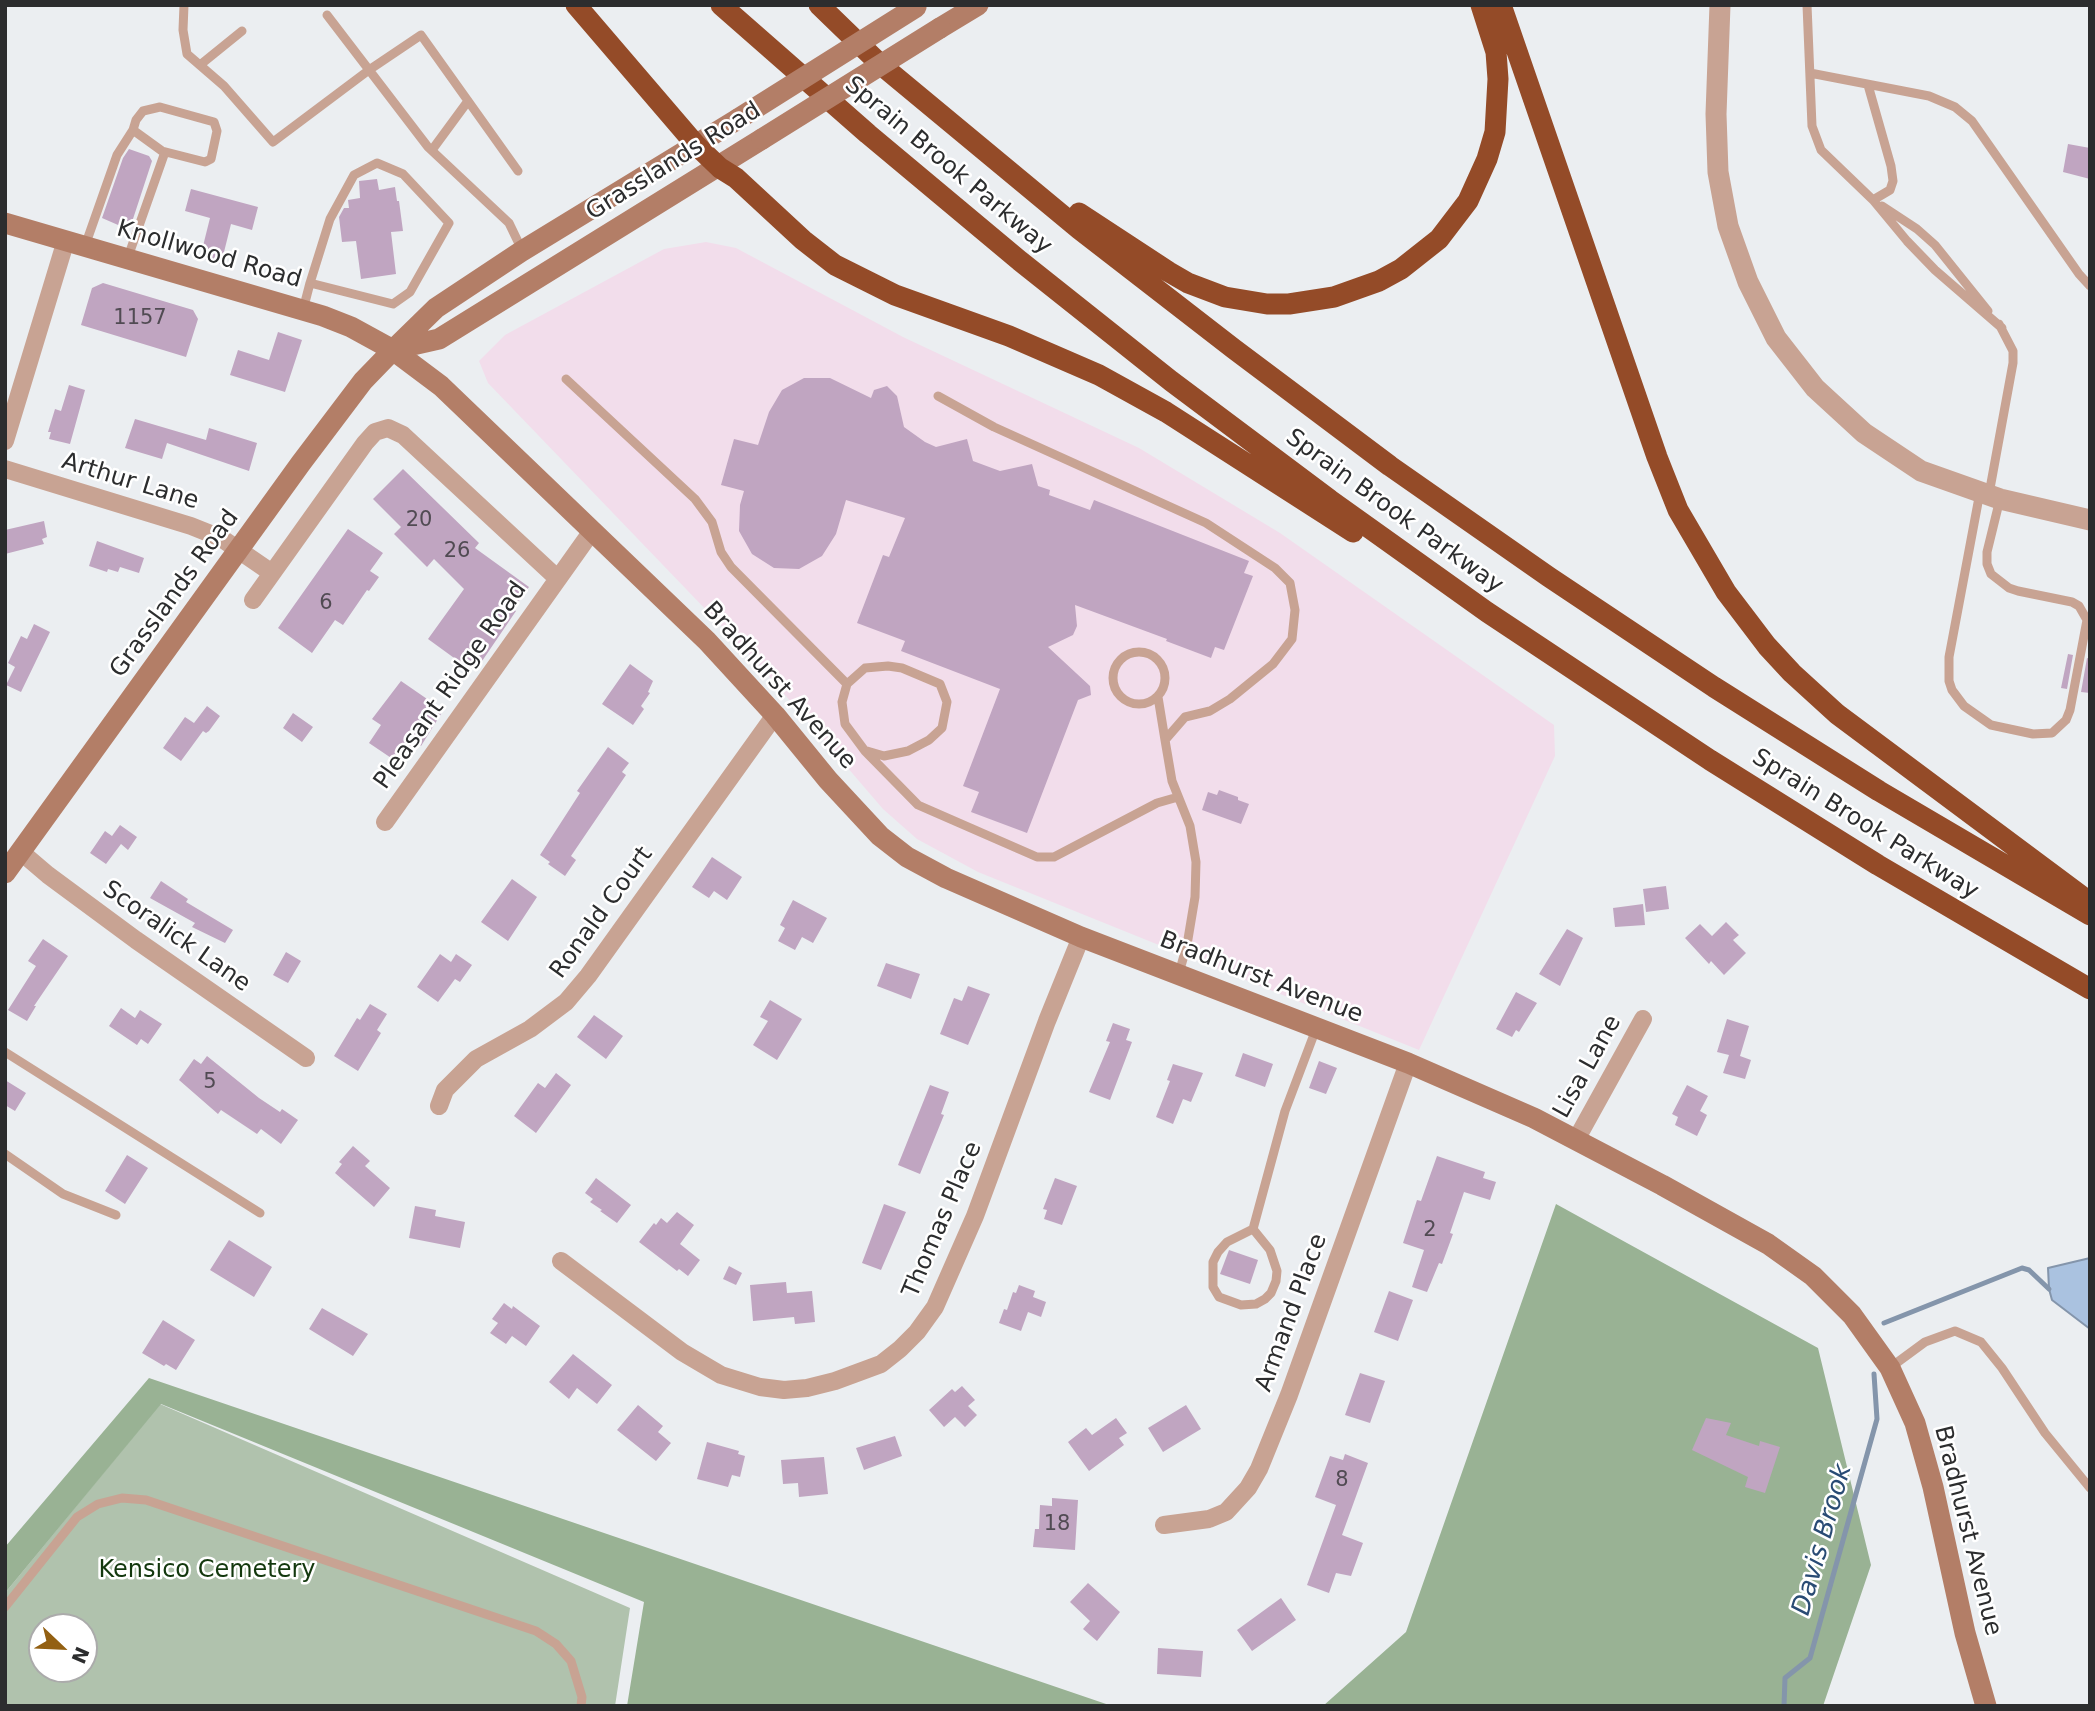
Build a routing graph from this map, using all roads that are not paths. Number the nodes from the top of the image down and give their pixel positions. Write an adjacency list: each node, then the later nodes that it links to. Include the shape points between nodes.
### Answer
1 (184, 5): 13 (lane, via 187,54)
2 (576, 5): 19 (highway)
3 (721, 5): 48 (highway, Sprain Brook Parkway, via 908,169 1082,311 1287,468)
4 (819, 5): 20 (highway, Sprain Brook Parkway)
5 (978, 5): 23 (main road, Grasslands Road, bridge)
6 (1481, 5): 20 (highway, via 1496,52 1498,105 1495,132 1479,180 1455,220 1421,255 1379,281 1334,297 1267,304 1225,297 1188,283)
7 (1501, 5): 58 (highway, via 1657,457 1687,528 1726,592 1767,646 1837,714)
8 (1720, 5): 39 (street, via 1716,114 1721,186 1728,226 1748,282 1776,338 1815,388 1864,433 1921,471)
9 (1807, 5): 15 (lane)
10 (918, 6): 19 (main road, Grasslands Road, bridge)
11 (327, 15): 14 (lane)
12 (242, 31): 13 (lane)
13 (200, 65): 14 (lane, via 273,142)
14 (369, 70): 17 (lane, via 421,35); 21 (lane)
15 (1810, 73): 16 (lane); 25 (lane, via 1816,140 1832,162)
16 (1868, 85): 25 (lane, via 1893,181 1890,190); 31 (lane, via 1929,96 1955,107 1972,121)
17 (468, 101): 21 (lane); 24 (lane)
18 (133, 131): 22 (lane); 22 (lane, via 143,111 160,107 214,122 217,131 211,159 205,162); 27 (lane)
19 (696, 145): 23 (highway); 28 (main road, Grasslands Road)
20 (977, 146): 59 (highway, Sprain Brook Parkway, via 1244,357 1496,541 1825,757)
21 (432, 150): 28 (lane, via 509,223)
22 (165, 152): 29 (lane)
23 (720, 168): 34 (main road, Grasslands Road, via 439,339); 48 (highway, via 818,253 855,276 1057,355 1121,386)
24 (518, 171)
25 (1873, 200): 33 (lane, via 1935,270); 33 (lane, via 1935,245)
26 (5, 223): 27 (main road, Knollwood Road)
27 (75, 243): 29 (main road, Knollwood Road); 37 (street)
28 (522, 251): 34 (main road, Grasslands Road, via 436,309)
29 (128, 259): 32 (main road, Knollwood Road)
30 (310, 283): 30 (lane, via 330,219 354,175 377,163 403,174 449,223 411,292 393,304); 32 (lane)
31 (2090, 286)
32 (303, 310): 34 (main road, Knollwood Road, via 351,327)
33 (2002, 328): 39 (lane, via 2013,351 2013,363)
34 (393, 350): 41 (main road, Bradhurst Avenue, via 441,386); 42 (main road, Grasslands Road, via 363,381)
35 (566, 379): 49 (lane, via 695,499 712,522 731,567)
36 (938, 396): 52 (lane, via 994,427 1206,523 1290,583 1295,610 1292,639 1273,664 1230,699 1210,711 1185,717)
37 (5, 441)
38 (5, 469): 42 (street, Arthur Lane, via 191,526)
39 (1990, 496): 40 (street); 46 (lane, via 1987,564 1992,574 2009,588); 46 (lane, via 1949,657 1949,681 1957,698 1992,725 2042,735 2058,729 2070,710 2087,626)
40 (2090, 520)
41 (592, 531): 44 (street, Pleasant Ridge Road); 51 (main road, Bradhurst Avenue, via 707,641)
42 (239, 549): 43 (street, Arthur Lane); 56 (main road, Grasslands Road)
43 (272, 573): 44 (street, Pleasant Ridge Road, via 365,443 375,432 388,428 403,435); 45 (street, Pleasant Ridge Road)
44 (557, 578): 55 (street, Pleasant Ridge Road)
45 (253, 600)
46 (2079, 606): 47 (lane)
47 (2090, 607)
48 (1542, 649): 62 (highway, Sprain Brook Parkway, via 1821,830)
49 (847, 684): 53 (lane, via 842,702 845,724); 53 (lane, via 865,668 902,668 940,684 947,702 942,728 929,740 884,756)
50 (1158, 697): 50 (lane, via 1165,680 1154,656 1136,652 1120,659 1112,674 1120,697 1143,705); 52 (lane)
51 (775, 716): 60 (main road, Bradhurst Avenue, via 880,836 907,857); 68 (street, Ronald Court, via 566,1002 530,1029 476,1059 445,1090)
52 (1166, 740): 54 (lane)
53 (865, 751): 54 (lane, via 918,805 1037,858 1054,857 1157,803)
54 (1178, 797): 61 (lane, via 1190,825 1196,862 1195,897)
55 (384, 822)
56 (21, 852): 57 (main road, Grasslands Road); 66 (street, Scoralick Lane, via 136,940)
57 (5, 873)
58 (2090, 902)
59 (2090, 915)
60 (1082, 937): 61 (main road, Bradhurst Avenue); 74 (street, Thomas Place, via 975,1216 935,1307 917,1332 881,1364 835,1381 784,1390 721,1375 682,1352)
61 (1178, 975): 64 (main road, Bradhurst Avenue)
62 (2090, 989)
63 (1643, 1019): 69 (street, Lisa Lane)
64 (1316, 1028): 67 (main road, Bradhurst Avenue); 73 (lane, via 1285,1111)
65 (5, 1052): 71 (lane)
66 (306, 1058)
67 (1408, 1063): 69 (main road, Bradhurst Avenue); 77 (street, Armand Place, via 1259,1469 1226,1512)
68 (439, 1106)
69 (1576, 1140): 75 (main road, Bradhurst Avenue, via 1768,1244 1813,1276 1852,1315)
70 (5, 1154): 72 (lane, via 64,1194)
71 (260, 1213)
72 (116, 1215)
73 (1253, 1229): 73 (lane, via 1227,1242 1213,1262 1213,1287 1219,1297 1241,1306 1265,1299 1276,1281 1270,1250)
74 (561, 1261)
75 (1890, 1368): 76 (lane, via 1925,1342 1955,1331 1981,1342); 80 (main road, Bradhurst Avenue, via 1915,1423)
76 (2090, 1488)
77 (1164, 1525)
78 (5, 1607): 79 (lane, via 77,1517 98,1504 122,1498 146,1500 536,1631 571,1661)
79 (581, 1706)
80 (1986, 1706)

